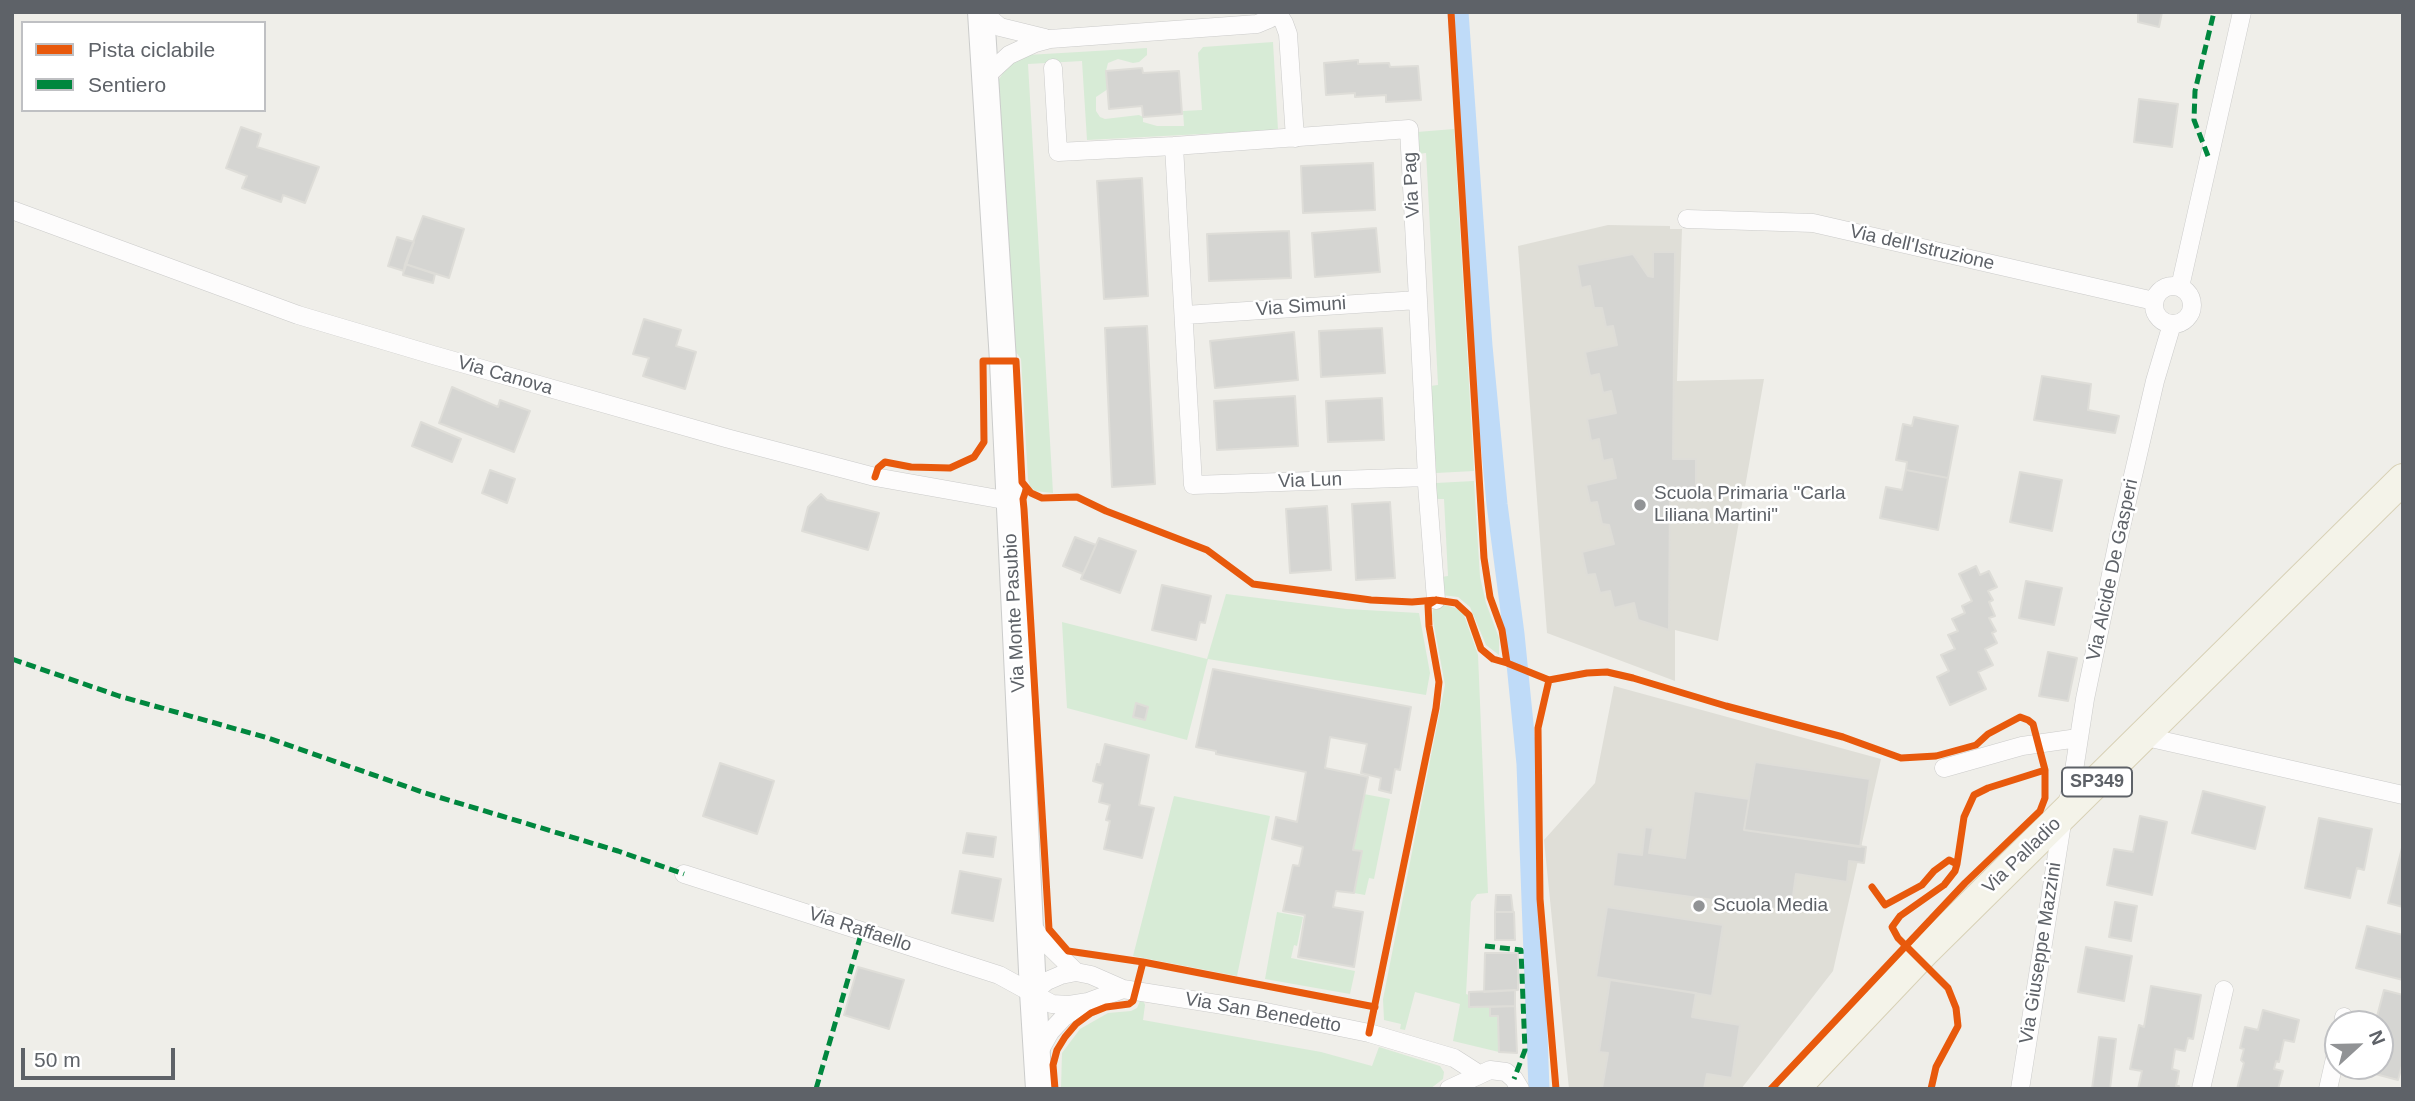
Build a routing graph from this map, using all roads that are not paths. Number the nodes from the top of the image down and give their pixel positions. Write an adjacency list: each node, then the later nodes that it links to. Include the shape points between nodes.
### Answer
1 (981, 12): 4 (street, via 1000,27); 6 (main road, Via Monte Pasubio)
2 (1277, 12): 4 (street, via 1257,24); 7 (street, via 1288,34)
3 (2242, 12): 11 (street, Via Alcide De Gasperi)
4 (1050, 39): 6 (street, via 1009,55)
5 (1053, 68): 8 (street, Via Pag, via 1058,152)
6 (984, 78): 18 (main road, Via Monte Pasubio)
7 (1295, 138): 8 (street, Via Pag); 12 (street, Via Pag, via 1409,129)
8 (1174, 146): 14 (street)
9 (12, 210): 18 (street, Via Canova, via 298,315 421,352 875,477)
10 (1687, 219): 13 (street, Via dell'Istruzione, via 1813,223)
11 (2180, 287): 13 (street, via 2164,288); 15 (street, Via Alcide De Gasperi, via 2189,294 2192,309 2184,321)
12 (1418, 300): 14 (street, Via Simuni); 16 (street, Via Pag)
13 (2154, 301): 15 (street, via 2158,317)
14 (1185, 315): 16 (street, Via Lun, via 1193,485)
15 (2172, 324): 21 (street, Via Alcide De Gasperi, via 2119,536)
16 (1427, 477): 19 (street, Via Pag)
17 (2403, 479): 20 (main road, Via Palladio / SP349)
18 (1010, 501): 26 (main road, Via Monte Pasubio)
19 (1436, 600)
20 (2142, 736): 23 (street); 24 (main road, Via Palladio / SP349)
21 (2078, 738): 22 (street, via 2022,746); 24 (street, Via Alcide De Gasperi)
22 (1944, 768)
23 (2403, 795)
24 (2063, 817): 37 (main road, Via Palladio / SP349); 38 (street, Via Giuseppe Mazzini)
25 (684, 874): 30 (street, Via Raffaello, via 999,975)
26 (1030, 924): 27 (street); 30 (main road, Via Monte Pasubio)
27 (1076, 972): 28 (street, Via San Benedetto); 30 (street, via 1047,981)
28 (1123, 989): 31 (street, Via San Benedetto); 33 (street, Via San Benedetto, via 1369,1033 1454,1058)
29 (2224, 990): 39 (street)
30 (1033, 992): 31 (street, Via San Benedetto, via 1052,1004); 32 (main road, Via Monte Pasubio)
31 (1085, 1002): 32 (street, via 1050,1032)
32 (1037, 1055): 34 (main road, Via Monte Pasubio)
33 (1479, 1073): 35 (street); 36 (street, via 1506,1072)
34 (1039, 1089)
35 (1450, 1089)
36 (1520, 1089)
37 (1794, 1089)
38 (2020, 1089)
39 (2201, 1089)

